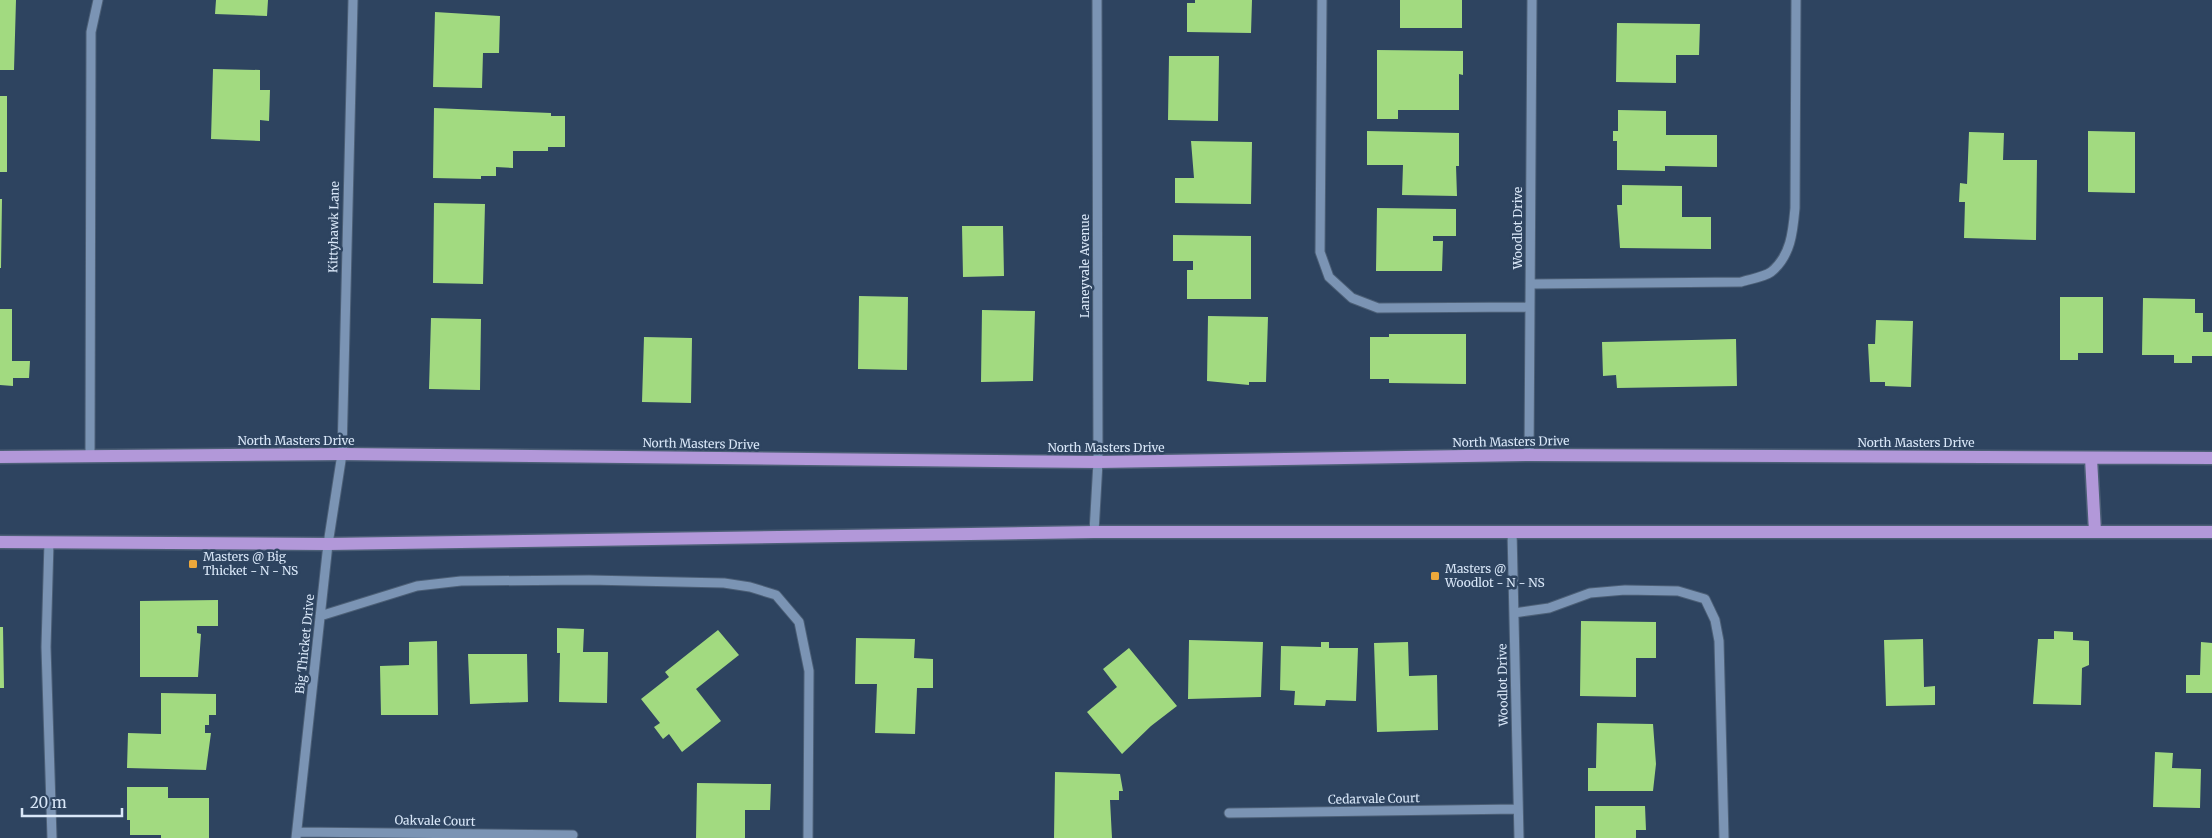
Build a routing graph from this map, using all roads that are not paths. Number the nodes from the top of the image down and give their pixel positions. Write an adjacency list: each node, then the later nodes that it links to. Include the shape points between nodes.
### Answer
1 (98, 0): 11 (street, via 91,32)
2 (353, 0): 9 (street, Kittyhawk Lane)
3 (1098, 0): 15 (street, Laneyvale Avenue)
4 (1322, 0): 8 (street, via 1320,252 1329,278 1352,298 1378,308)
5 (1532, 0): 7 (street, Woodlot Drive)
6 (1796, 0): 7 (street, via 1795,208 1792,238 1785,256 1770,273 1741,282)
7 (1531, 284): 8 (street, Woodlot Drive)
8 (1530, 307): 10 (street, Woodlot Drive)
9 (342, 454): 11 (main road, North Masters Drive); 15 (main road, North Masters Drive); 22 (street, Big Thicket Drive)
10 (1530, 455): 13 (main road, North Masters Drive); 15 (main road, North Masters Drive)
11 (90, 456): 12 (main road, North Masters Drive)
12 (0, 458)
13 (2091, 458): 14 (main road, North Masters Drive); 18 (main road)
14 (2212, 458)
15 (1098, 462): 17 (street, Laneyvale Avenue)
16 (1512, 531): 17 (main road); 18 (main road); 23 (street, Woodlot Drive)
17 (1094, 532): 22 (main road)
18 (2095, 532): 19 (main road)
19 (2212, 532)
20 (0, 542): 21 (main road)
21 (49, 542): 22 (main road); 29 (street, via 46,647)
22 (328, 544): 24 (street, Big Thicket Drive)
23 (1514, 613): 25 (street, Woodlot Drive); 32 (street, via 1549,608 1590,593 1625,590 1678,591 1705,598 1715,620 1718,641)
24 (320, 616): 27 (street, Big Thicket Drive); 30 (street, via 417,586 461,581 724,584 776,595 799,622 809,671)
25 (1518, 809): 26 (street, Cedarvale Court); 31 (street, Woodlot Drive)
26 (1229, 813)
27 (296, 835): 28 (street, Oakvale Court)
28 (574, 835)
29 (52, 838)
30 (808, 838)
31 (1519, 838)
32 (1724, 838)

